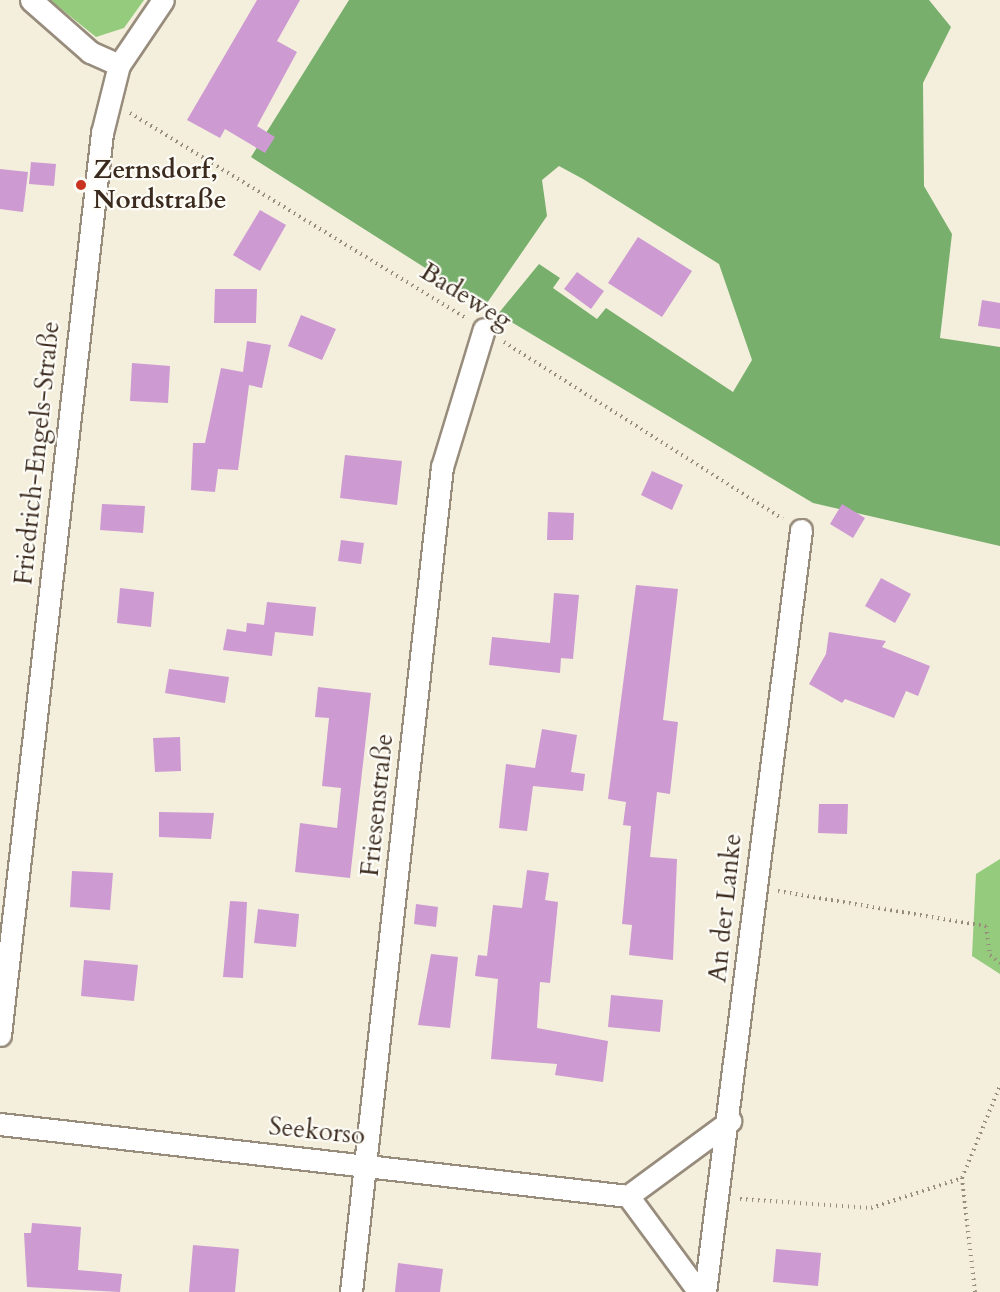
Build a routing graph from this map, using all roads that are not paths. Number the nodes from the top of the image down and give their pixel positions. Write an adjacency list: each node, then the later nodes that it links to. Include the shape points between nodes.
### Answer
1 (32, 0): 3 (street, via 90,52)
2 (163, 0): 3 (street, Friedrich-Engels-Straße)
3 (119, 65): 6 (street, Friedrich-Engels-Straße, via 106,106)
4 (484, 329): 9 (street, Friesenstraße, via 442,467)
5 (801, 530): 7 (street, An der Lanke, via 753,888)
6 (0, 1035)
7 (729, 1121): 10 (street); 13 (street, An der Lanke)
8 (0, 1124): 9 (street, Seekorso)
9 (365, 1164): 10 (street, Seekorso); 11 (street, Friesenstraße)
10 (628, 1196): 12 (street)
11 (351, 1292)
12 (699, 1292)
13 (705, 1292)

